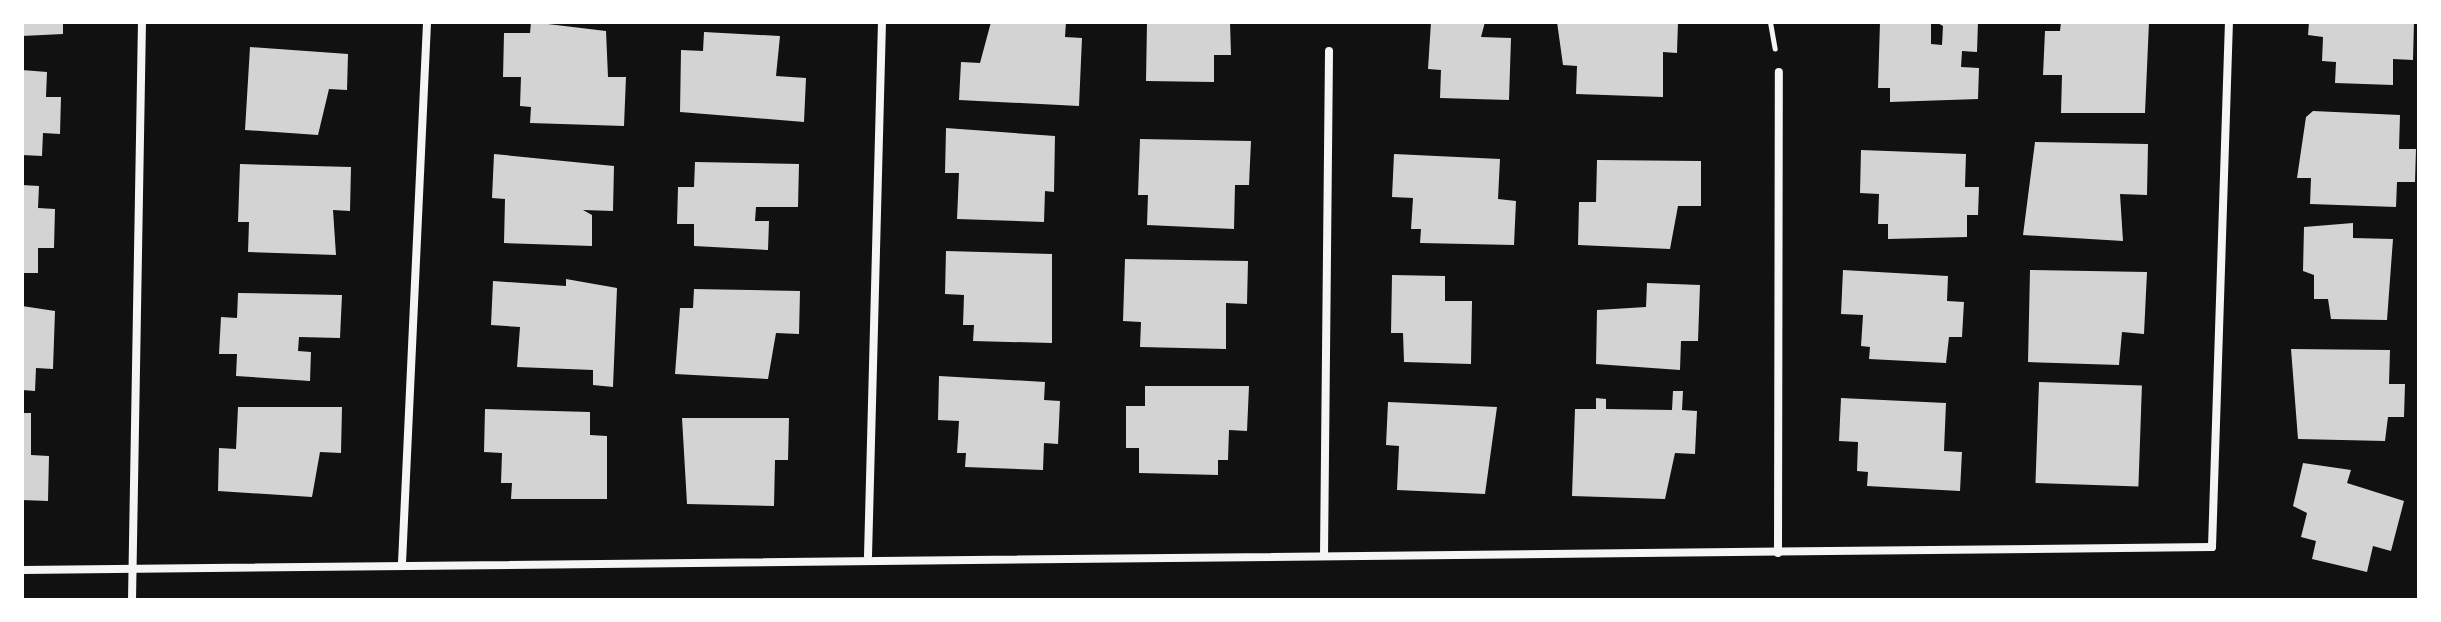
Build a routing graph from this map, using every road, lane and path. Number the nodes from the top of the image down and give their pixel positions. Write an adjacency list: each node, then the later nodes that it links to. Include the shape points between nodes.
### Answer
1 (142, 22): 11 (street)
2 (427, 22): 10 (street)
3 (882, 22): 9 (street)
4 (2229, 22): 7 (street, via 2212,547)
5 (1329, 51): 8 (street)
6 (1779, 72): 7 (street)
7 (1778, 553): 8 (street)
8 (1324, 555): 9 (street)
9 (868, 556): 10 (street)
10 (402, 563): 11 (street)
11 (132, 569): 12 (street); 13 (street)
12 (22, 570)
13 (132, 600)

